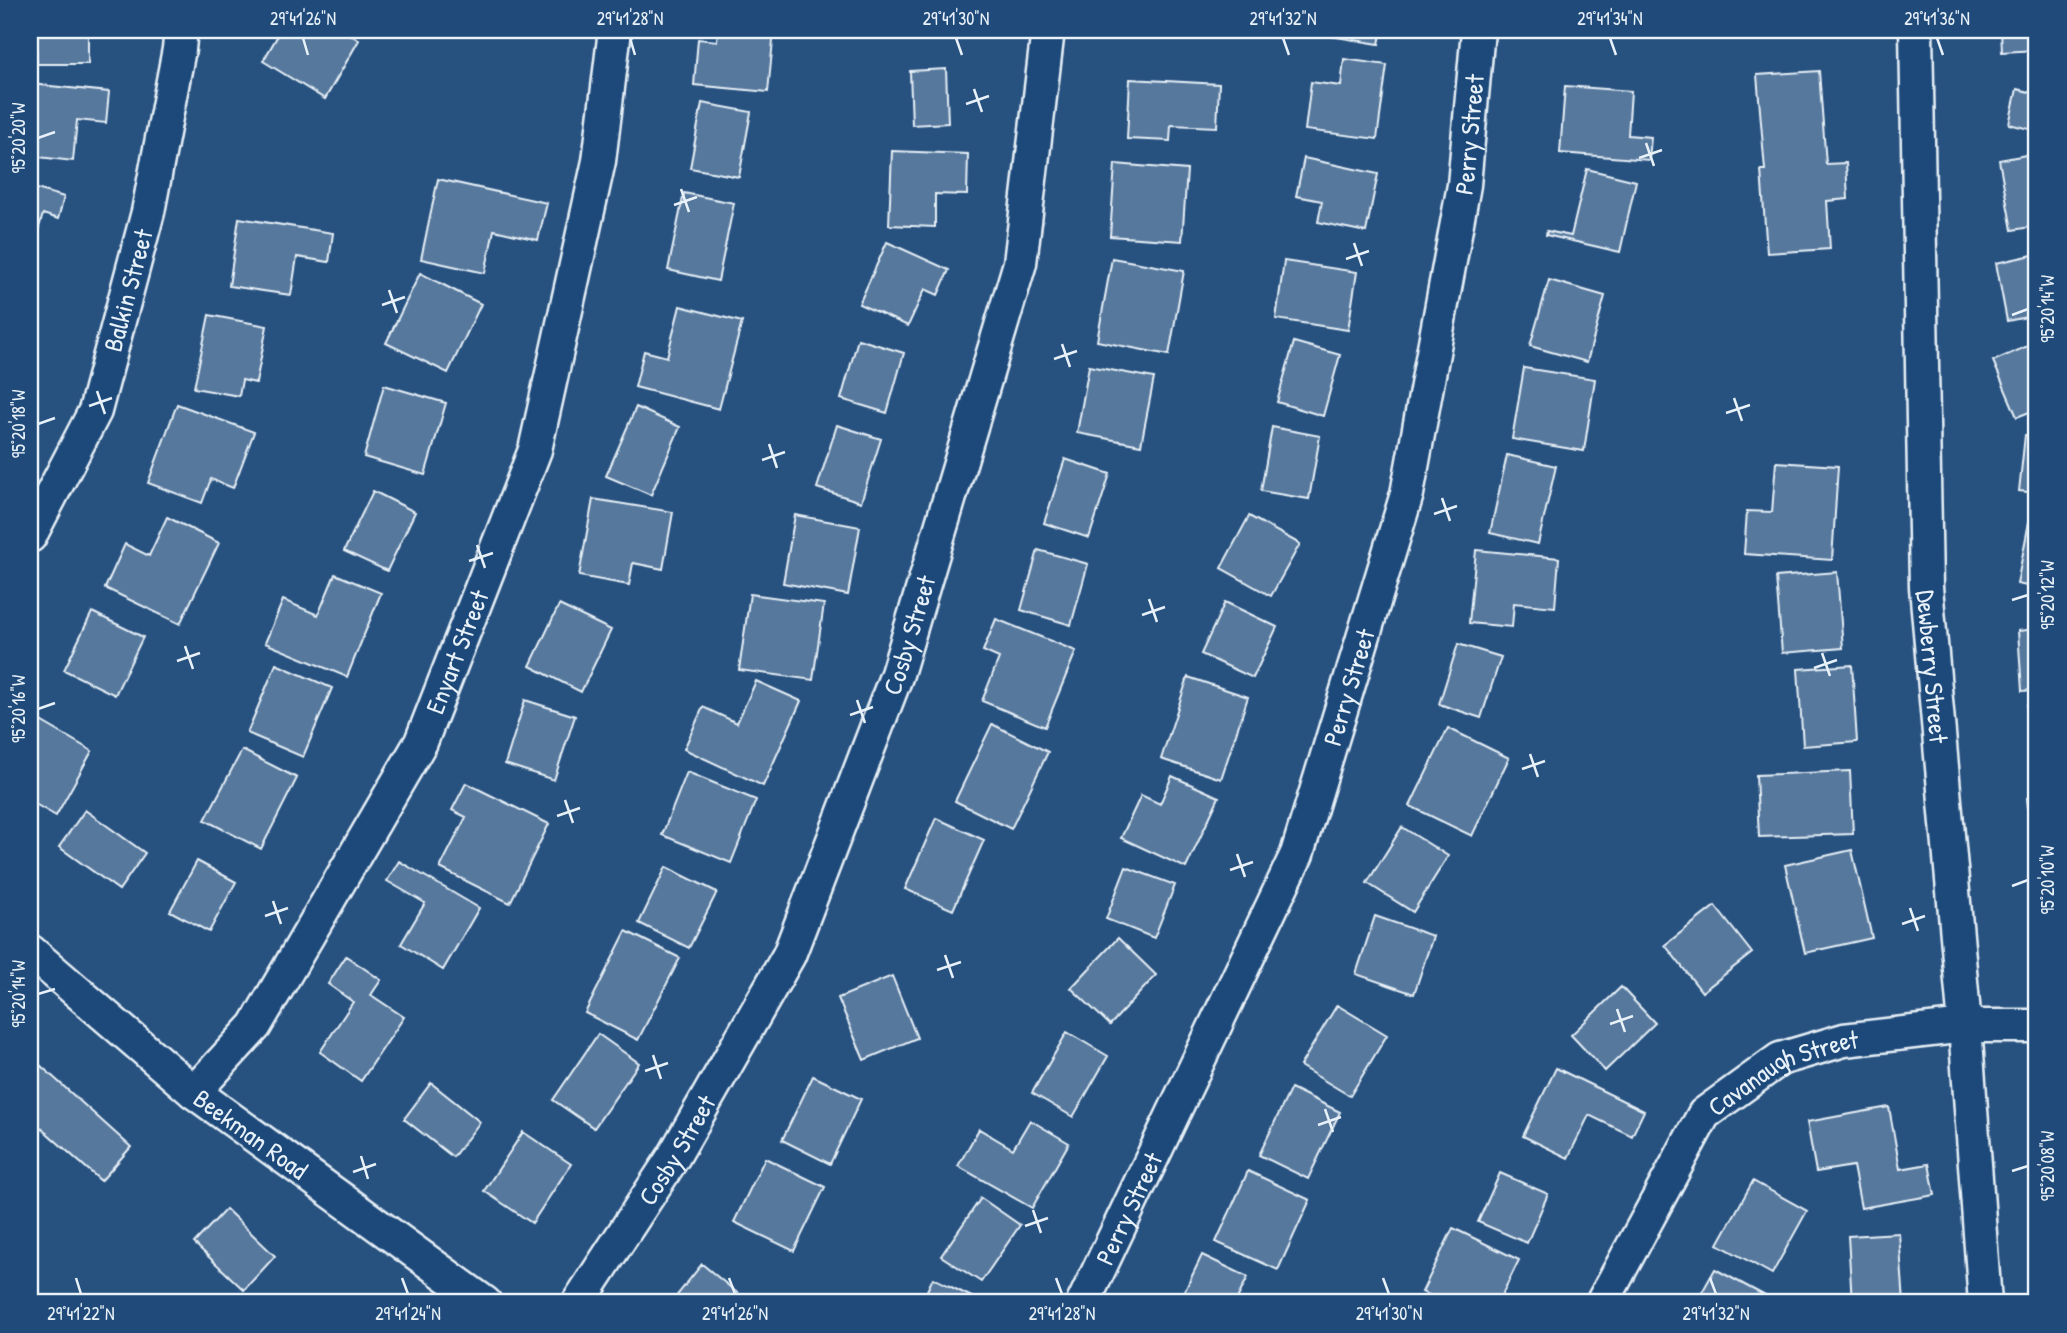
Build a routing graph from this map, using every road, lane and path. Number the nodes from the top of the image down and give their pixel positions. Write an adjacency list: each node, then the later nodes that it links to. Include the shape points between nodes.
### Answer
1 (181, 30): 6 (street, Balkin Street, via 148,212 94,411)
2 (615, 30): 10 (street, Enyart Street, via 599,161 535,450 421,742 255,1026)
3 (1048, 30): 12 (street, Cosby Street, via 1020,263 897,674 789,956 674,1156)
4 (1478, 30): 13 (street, Perry Street, via 1464,185 1407,494 1297,854)
5 (1916, 30): 9 (street, Dewberry Street, via 1926,587)
6 (30, 536)
7 (30, 951): 10 (street, Beekman Road)
8 (2037, 1026): 9 (street, Cavanaugh Street)
9 (1965, 1027): 14 (street, Cavanaugh Street, via 1844,1040 1780,1059 1704,1114); 15 (street, Dewberry Street)
10 (194, 1092): 11 (street, Beekman Road)
11 (485, 1303)
12 (578, 1303)
13 (1083, 1303)
14 (1602, 1303)
15 (1985, 1303)

